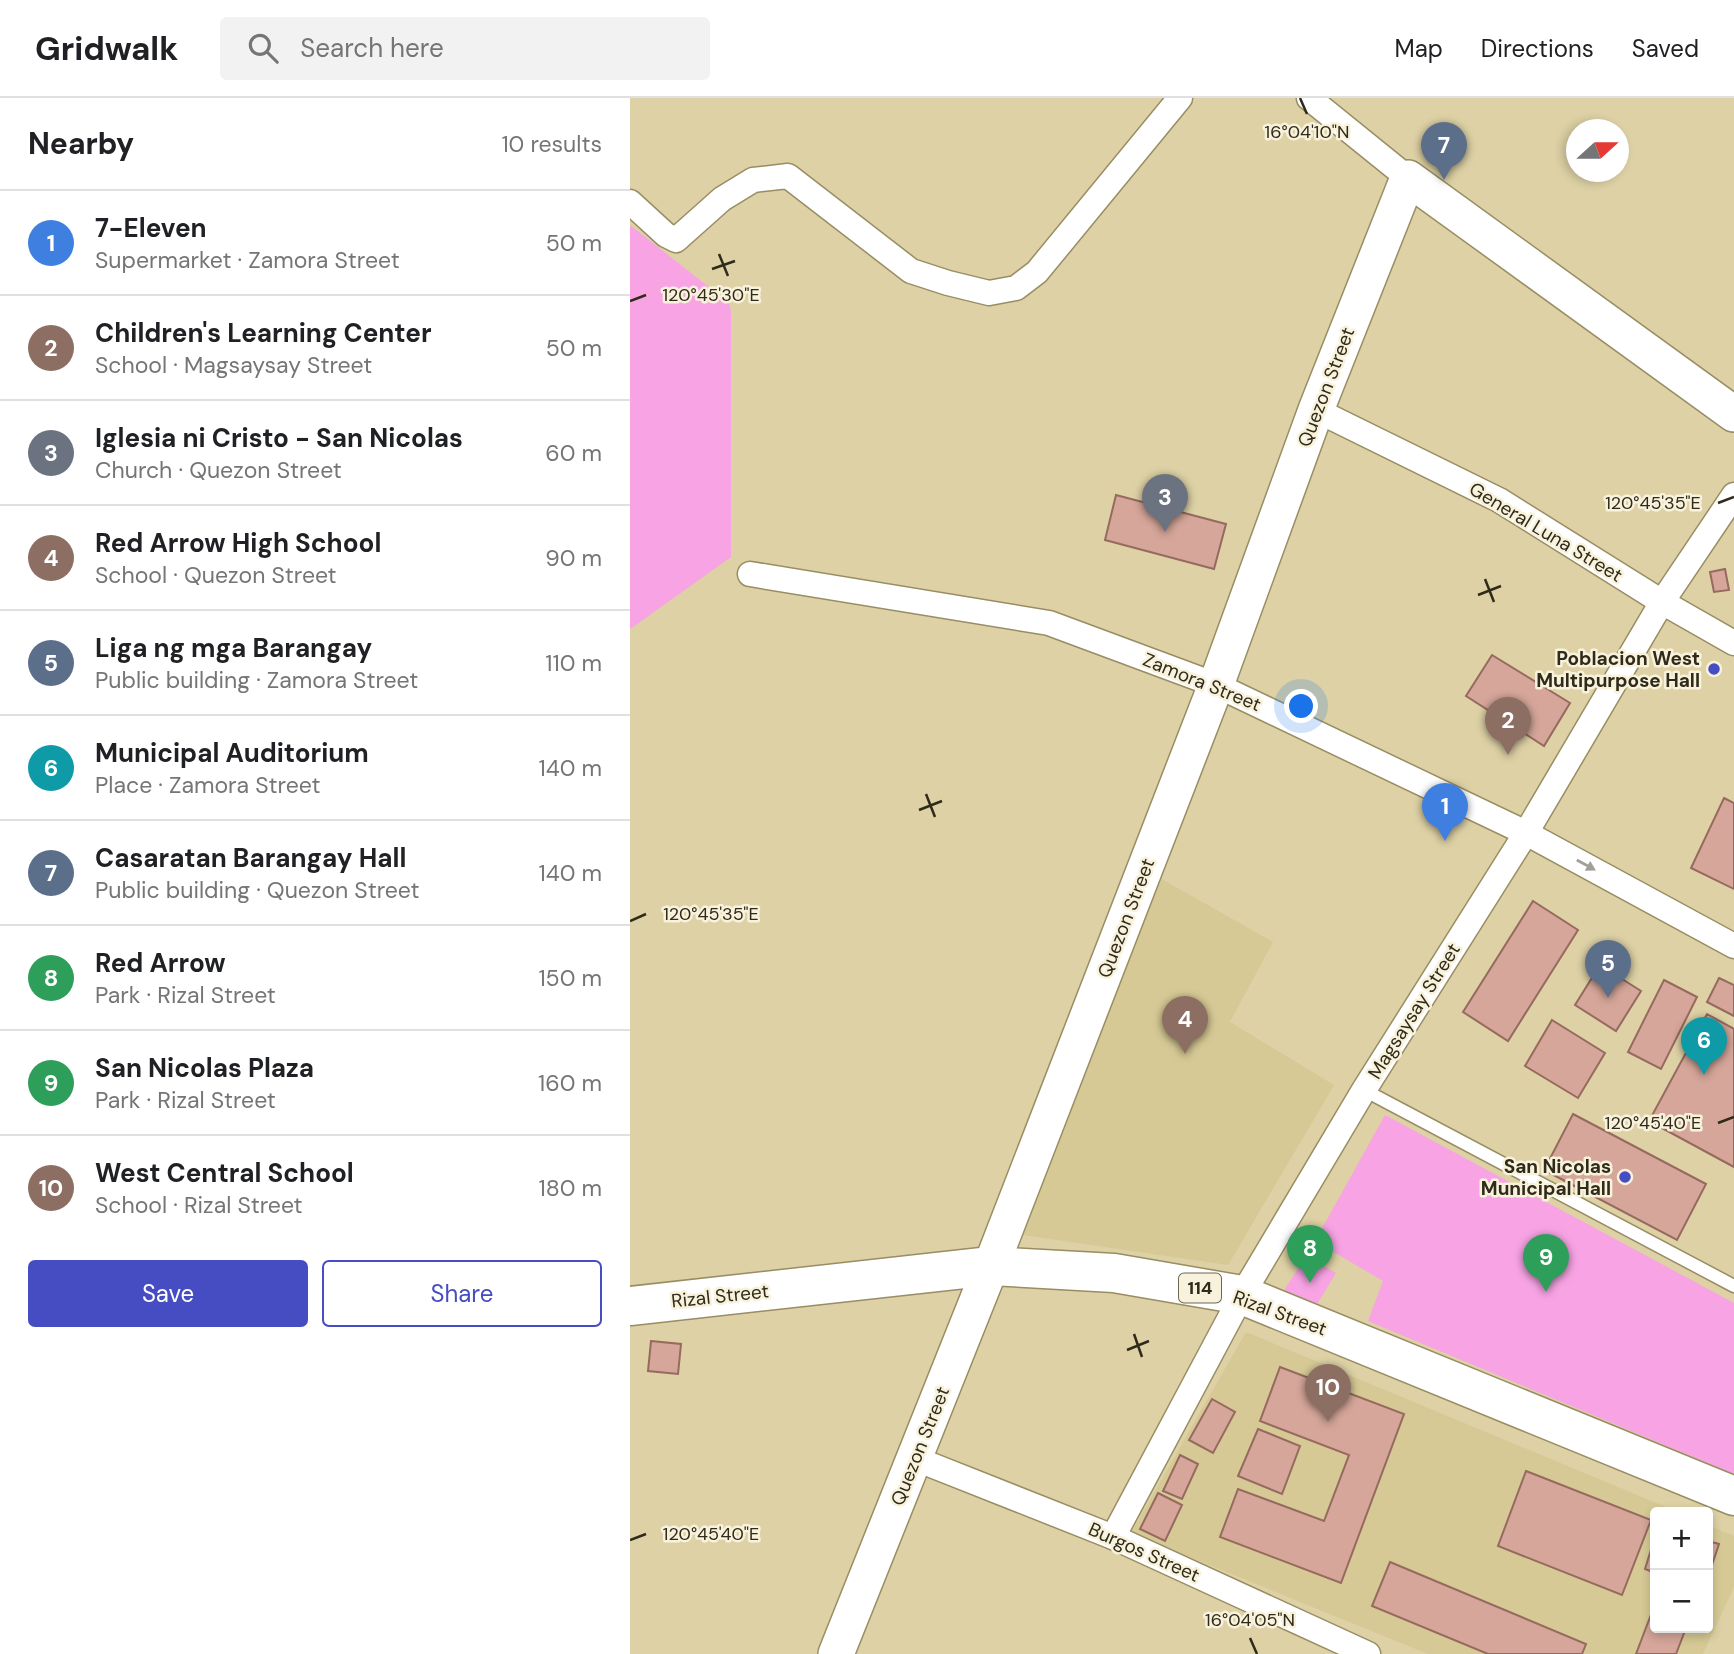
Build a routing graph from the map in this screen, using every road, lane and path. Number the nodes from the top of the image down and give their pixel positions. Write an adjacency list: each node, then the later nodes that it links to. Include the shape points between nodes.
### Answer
1 (1180, 98): 4 (street, via 1037,272 1016,288 989,293 911,271 788,176 753,180 722,199 676,240)
2 (1308, 98): 3 (street)
3 (1408, 178): 5 (street, Quezon Street); 6 (street)
4 (630, 202)
5 (1316, 410): 9 (street, General Luna Street, via 1499,500); 11 (street, Quezon Street)
6 (1734, 414)
7 (1734, 495): 9 (street, Magsaysay Street)
8 (750, 574): 11 (street, Zamora Street, via 1049,623)
9 (1662, 602): 10 (street, General Luna Street); 12 (street, Magsaysay Street)
10 (1734, 643)
11 (1216, 685): 12 (street, Zamora Street); 15 (street, Quezon Street)
12 (1526, 833): 13 (street, Zamora Street, one-way to 13); 14 (street, Magsaysay Street)
13 (1734, 946)
14 (1364, 1090): 16 (lane); 17 (street, Magsaysay Street)
15 (991, 1266): 17 (main road, Rizal Street / 114, via 1114,1273); 18 (main road, Rizal Street / 114); 19 (street, Quezon Street)
16 (1734, 1286)
17 (1242, 1295): 20 (main road, Rizal Street / 114); 21 (street, Magsaysay Street)
18 (630, 1306)
19 (916, 1459): 21 (street, Burgos Street); 22 (street, Quezon Street)
20 (1734, 1496)
21 (1113, 1537): 23 (street, Burgos Street)
22 (836, 1654)
23 (1368, 1654)

